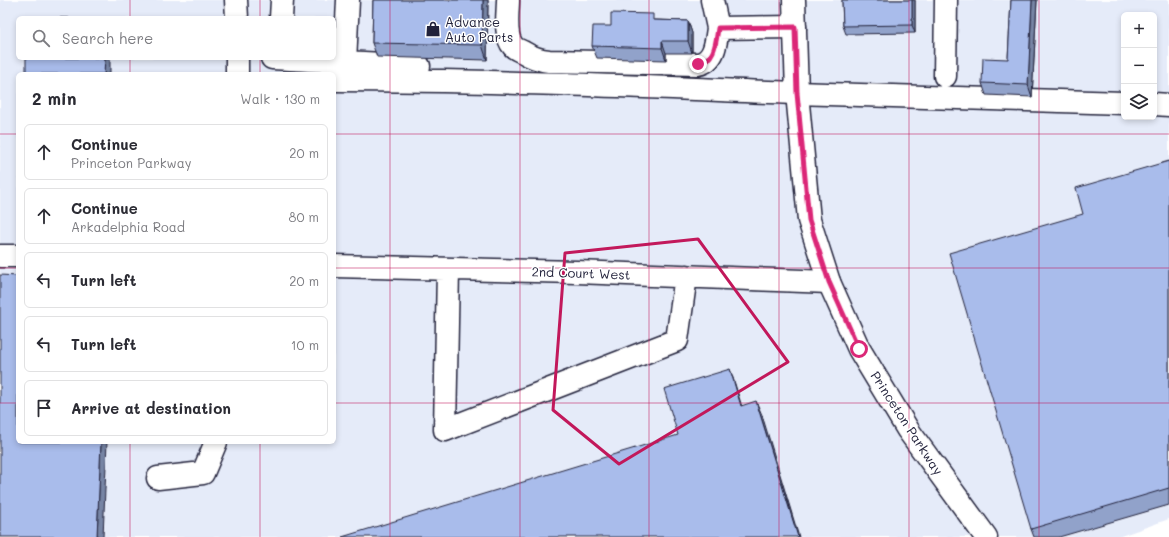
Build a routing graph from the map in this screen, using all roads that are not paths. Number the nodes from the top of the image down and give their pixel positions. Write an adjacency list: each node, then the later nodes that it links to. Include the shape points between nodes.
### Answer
1 (236, 0): 8 (main road)
2 (282, 0): 9 (main road)
3 (348, 0): 15 (main road)
4 (508, 0): 11 (main road, via 507,32 511,44 528,55 549,61 698,64 710,57 715,47)
5 (712, 0): 11 (main road)
6 (794, 0): 10 (main road, Princeton Parkway)
7 (946, 0): 17 (main road)
8 (237, 16)
9 (282, 16)
10 (795, 27): 11 (main road); 18 (main road, Princeton Parkway)
11 (718, 28)
12 (237, 60): 16 (main road)
13 (289, 60): 15 (main road)
14 (443, 68): 15 (main road)
15 (339, 71): 18 (main road, via 416,80)
16 (237, 72)
17 (945, 76)
18 (797, 93): 19 (main road); 27 (main road, Princeton Parkway, via 809,220)
19 (1121, 103)
20 (1157, 104): 21 (main road)
21 (1169, 105)
22 (0, 256): 23 (main road)
23 (16, 256)
24 (336, 266): 25 (main road, 2nd Court West)
25 (448, 269): 26 (main road, 2nd Court West); 26 (main road, via 445,430 677,340)
26 (686, 276): 27 (main road, 2nd Court West)
27 (829, 282): 30 (main road, Princeton Parkway, via 859,349 904,423)
28 (215, 444): 29 (main road, via 203,473)
29 (158, 478)
30 (986, 537)

